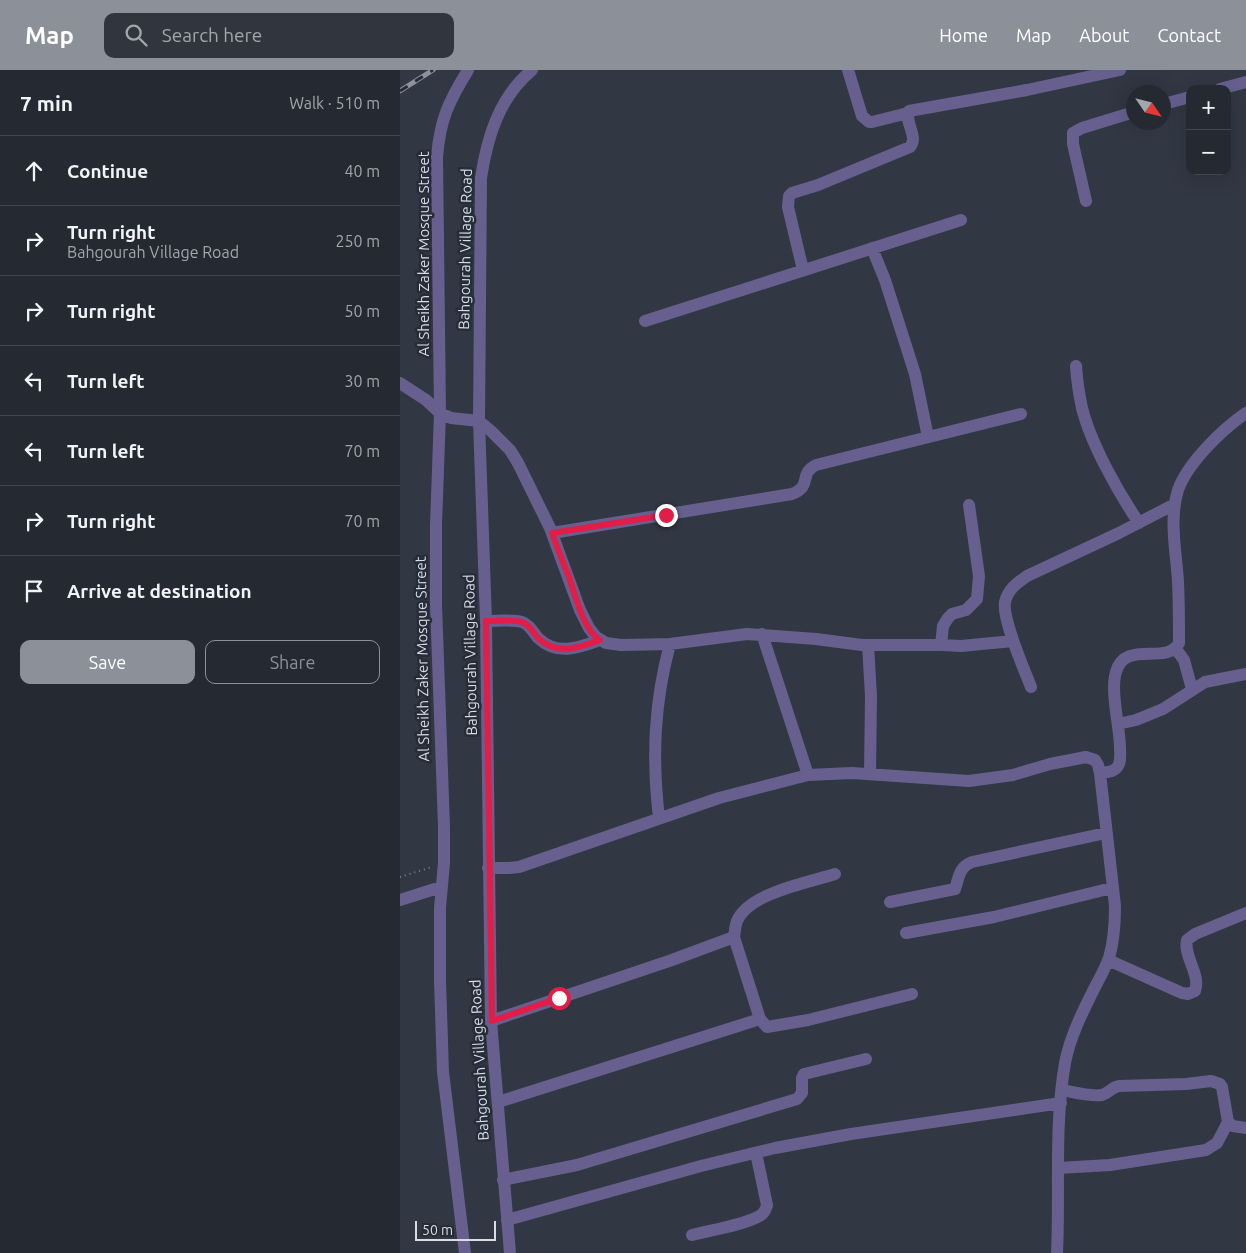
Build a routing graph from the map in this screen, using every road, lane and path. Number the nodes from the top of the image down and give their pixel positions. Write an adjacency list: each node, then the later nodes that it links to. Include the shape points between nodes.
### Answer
1 (468, 70): 20 (street, Al Sheikh Zaker Mosque Street, via 444,114 438,142)
2 (532, 70): 21 (street, Bahgourah Village Road, via 509,96 494,121 485,149 481,178)
3 (848, 70): 9 (street, via 866,120 872,122)
4 (1120, 70): 9 (street, via 1018,92 915,109)
5 (1246, 82): 6 (street)
6 (1231, 86)
7 (1186, 98): 8 (street)
8 (1171, 102)
9 (908, 113): 14 (street, via 913,141 910,148 788,196)
10 (1126, 114): 11 (street, via 1073,133)
11 (1086, 201)
12 (961, 220): 13 (street)
13 (872, 248): 14 (street); 22 (street, via 915,374)
14 (803, 270): 15 (street)
15 (645, 321)
16 (1076, 366): 25 (street, via 1078,389 1088,426)
17 (400, 383): 20 (street)
18 (1246, 413): 23 (street, via 1215,438 1195,463 1182,482)
19 (1021, 414): 22 (street)
20 (446, 415): 21 (street); 44 (street, Al Sheikh Zaker Mosque Street, via 436,525)
21 (476, 420): 26 (street, via 502,441 518,463); 27 (street, Bahgourah Village Road)
22 (928, 437): 26 (street, via 816,465 809,468 804,487 792,494)
23 (1175, 504): 25 (street); 34 (street, via 1179,602 1179,643)
24 (969, 505): 33 (street, via 978,576 977,599 966,610 948,618 943,626)
25 (1139, 523): 30 (street, via 1015,584 1005,603)
26 (552, 533): 29 (street, via 580,610)
27 (486, 621): 29 (street, via 522,622 548,646 557,649 565,650); 45 (street, Bahgourah Village Road)
28 (762, 634): 31 (street); 32 (street); 41 (street)
29 (600, 640): 31 (street, via 621,645)
30 (1013, 641): 33 (street); 36 (street)
31 (670, 644): 42 (street, via 663,668 654,748)
32 (868, 645): 33 (street); 40 (street)
33 (941, 645)
34 (1176, 649): 37 (street, via 1184,660); 38 (street, via 1131,655 1119,665 1115,680)
35 (1246, 674): 37 (street, via 1205,682)
36 (1031, 687)
37 (1192, 690): 38 (street, via 1163,709)
38 (1118, 724): 39 (street, via 1120,763 1116,769)
39 (1100, 773): 40 (street, via 1095,760 1086,758 1013,775 969,781); 43 (street)
40 (870, 774): 41 (street)
41 (808, 775): 42 (street, via 718,798)
42 (659, 818): 45 (street, via 519,867)
43 (1106, 833): 49 (street); 51 (street, via 972,862 960,871 955,889)
44 (444, 863): 47 (path); 48 (street, Al Sheikh Zaker Mosque Street)
45 (488, 868): 58 (street, Bahgourah Village Road)
46 (835, 874): 54 (street, via 760,898 737,921)
47 (400, 877)
48 (441, 887): 50 (street); 69 (street, Al Sheikh Zaker Mosque Street, via 443,1072)
49 (1112, 888): 53 (street, via 994,917); 55 (street, via 1115,924)
50 (400, 900)
51 (890, 902)
52 (1246, 913): 55 (street, via 1187,940 1196,987 1188,994)
53 (906, 933)
54 (734, 937): 57 (street); 58 (street)
55 (1108, 960): 60 (street, via 1070,1042)
56 (912, 994): 57 (street, via 768,1027)
57 (760, 1019): 61 (street)
58 (492, 1021): 61 (street, Bahgourah Village Road)
59 (866, 1059): 66 (street, via 804,1074 802,1093 797,1099 577,1165)
60 (1061, 1096): 62 (street, via 1097,1095 1119,1086 1212,1081 1222,1087); 64 (street); 65 (street)
61 (498, 1102): 66 (street, Bahgourah Village Road)
62 (1228, 1122): 63 (street); 65 (street, via 1217,1143 1206,1150 1110,1165)
63 (1246, 1128)
64 (756, 1153): 67 (street); 68 (street, via 767,1205 765,1211 746,1220)
65 (1058, 1168): 71 (street)
66 (503, 1180): 67 (street, Bahgourah Village Road)
67 (507, 1220): 70 (street, Bahgourah Village Road)
68 (692, 1234)
69 (465, 1253)
70 (510, 1253)
71 (1058, 1253)

